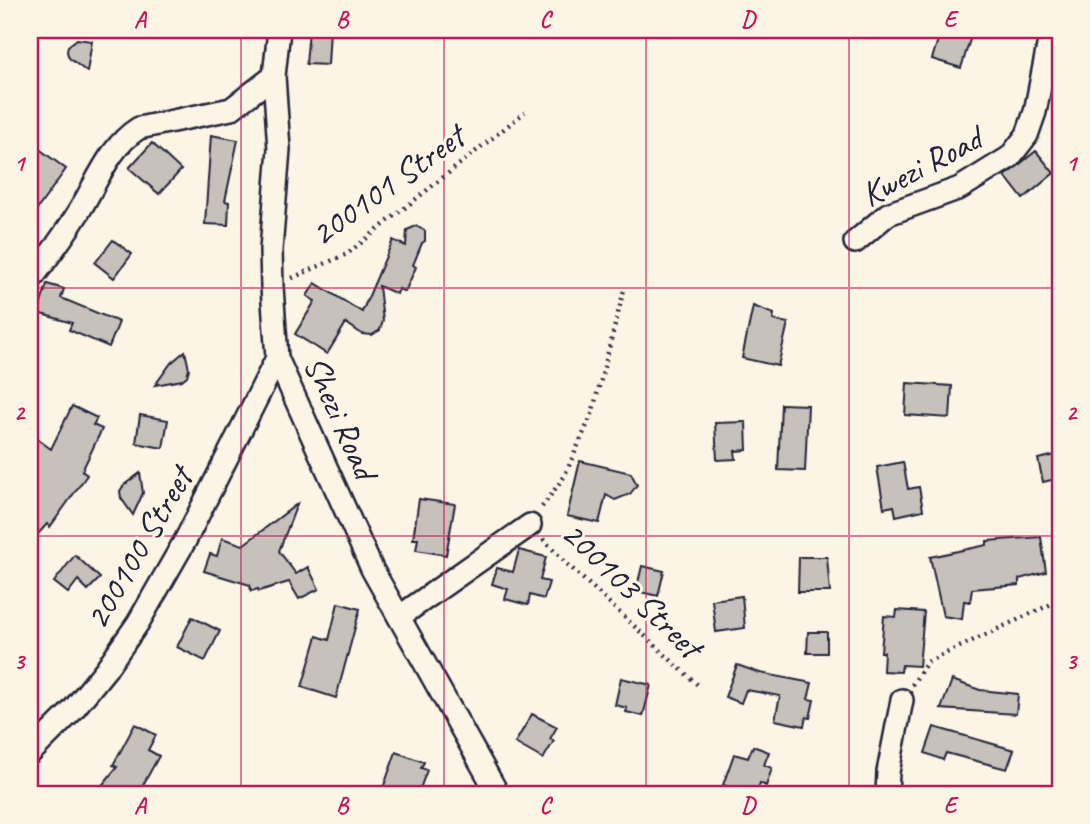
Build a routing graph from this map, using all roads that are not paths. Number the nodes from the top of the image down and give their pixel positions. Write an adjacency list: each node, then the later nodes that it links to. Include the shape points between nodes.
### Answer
1 (279, 30): 3 (street, Shezi Road)
2 (1055, 30): 4 (street, Kwezi Road, via 1027,135 1010,157 960,188 888,214)
3 (274, 76): 5 (street, via 231,108 139,128 127,135); 6 (street, Shezi Road, via 279,149 271,250)
4 (855, 242)
5 (30, 281)
6 (277, 358): 8 (street, Shezi Road, via 372,569); 10 (street, 200100 Street, via 138,623 72,711)
7 (530, 525): 8 (street)
8 (399, 617): 11 (street, Shezi Road)
9 (902, 700): 12 (street)
10 (30, 753)
11 (498, 794)
12 (887, 794)

